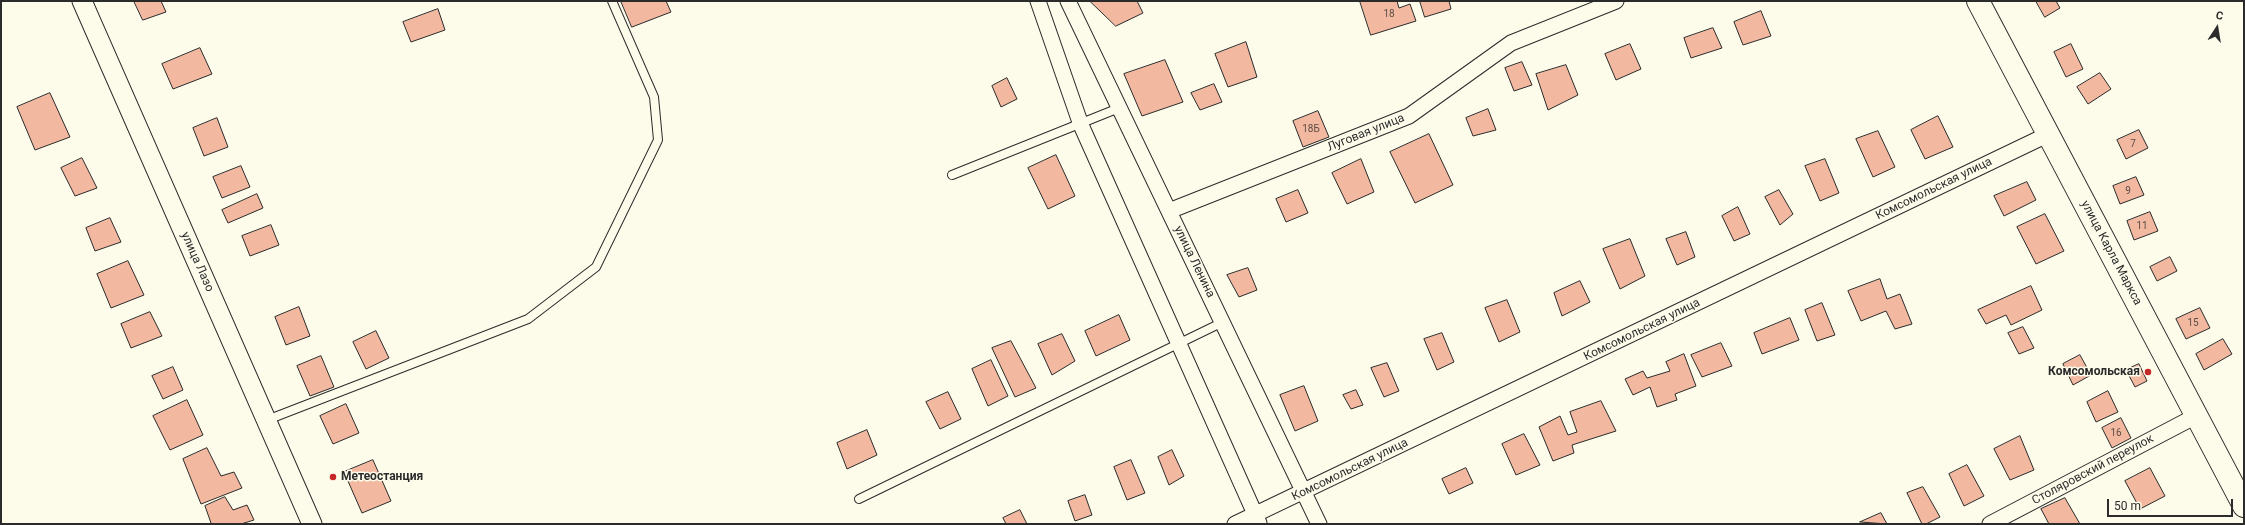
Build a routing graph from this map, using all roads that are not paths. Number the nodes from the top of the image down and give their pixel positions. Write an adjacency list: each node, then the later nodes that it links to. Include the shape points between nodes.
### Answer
1 (82, 1): 15 (street, улица Лазо)
2 (612, 1): 15 (lane, via 654,97 658,140 596,267 528,319)
3 (1038, 1): 8 (street)
4 (1068, 1): 7 (street, улица Ленина)
5 (1616, 1): 11 (street, Луговая улица, via 1511,43 1409,116)
6 (1978, 1): 9 (highway, улица Карла Маркса)
7 (1119, 108): 8 (lane); 11 (street, улица Ленина)
8 (1081, 125): 10 (lane); 13 (street)
9 (2049, 134): 14 (highway, улица Карла Маркса); 16 (street, Комсомольская улица)
10 (952, 175)
11 (1169, 211): 12 (street, улица Ленина)
12 (1223, 322): 13 (lane); 16 (street, улица Ленина)
13 (1178, 343): 17 (lane); 19 (street)
14 (2196, 416): 18 (highway, улица Карла Маркса); 23 (street, Столяровский переулок)
15 (267, 420): 20 (street, улица Лазо)
16 (1304, 492): 19 (street, Комсомольская улица); 22 (street, улица Ленина)
17 (859, 499)
18 (2244, 506)
19 (1257, 519): 21 (street, Комсомольская улица)
20 (312, 524)
21 (1235, 524)
22 (1319, 524)
23 (1990, 524)

